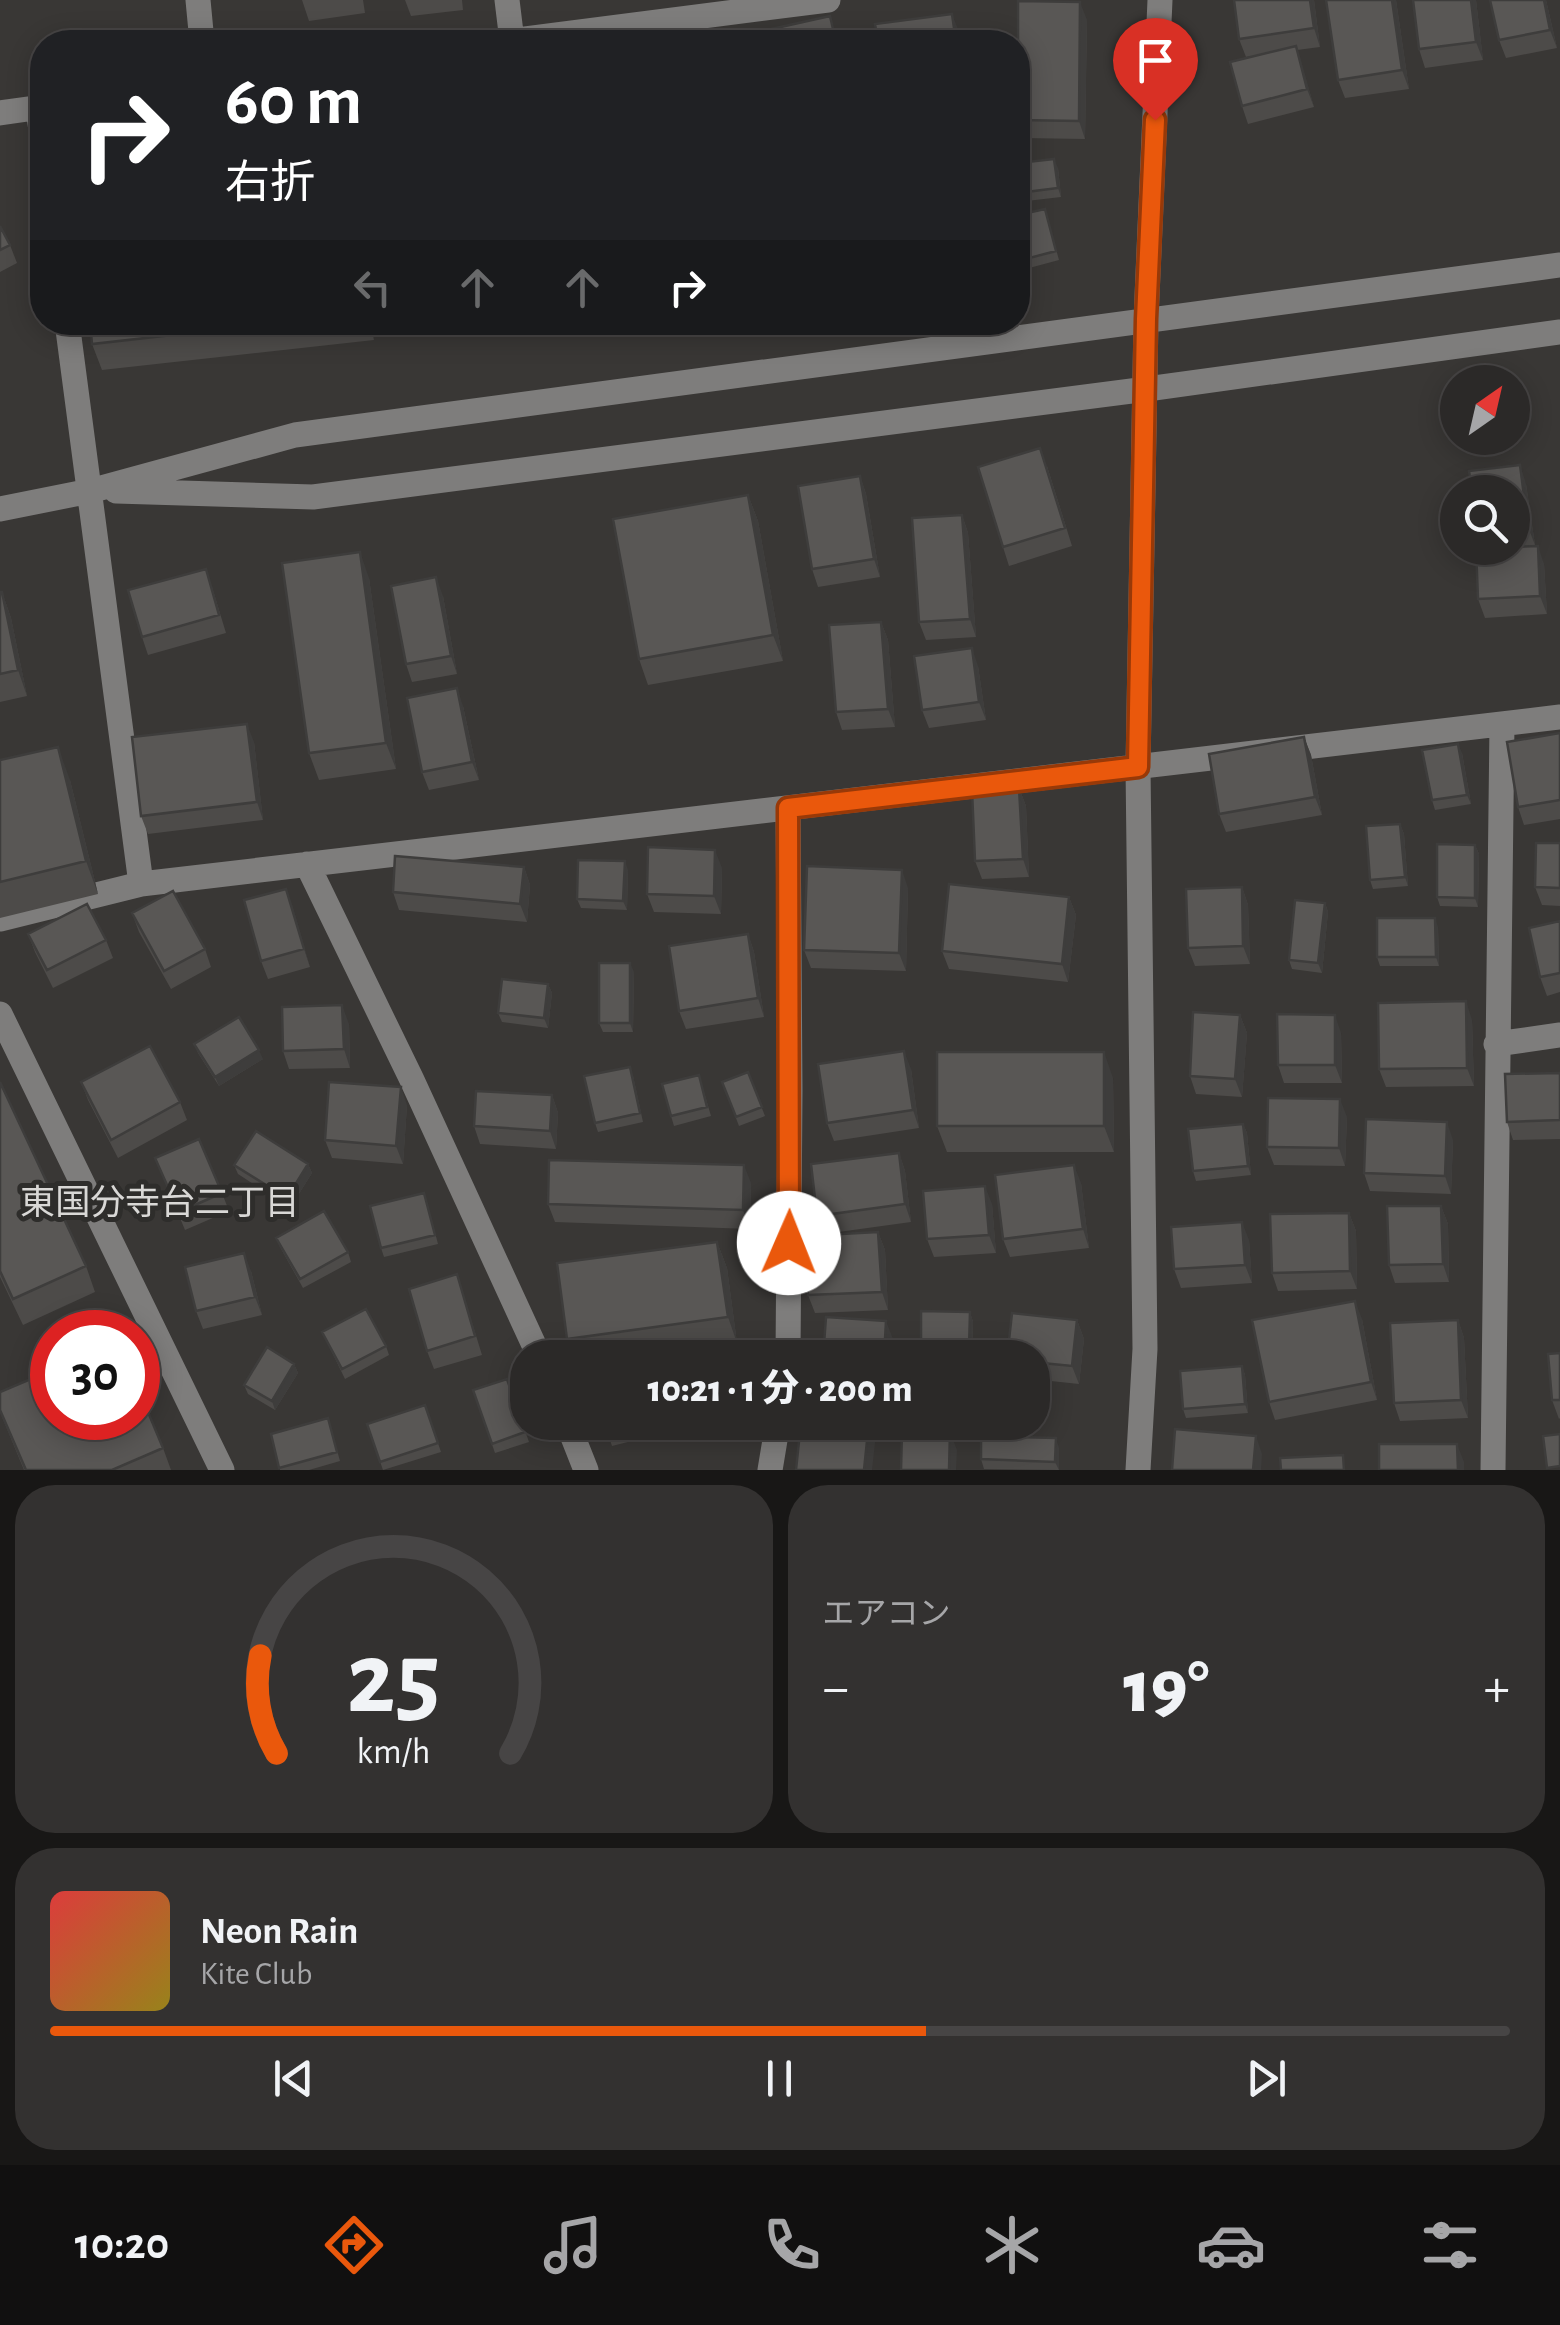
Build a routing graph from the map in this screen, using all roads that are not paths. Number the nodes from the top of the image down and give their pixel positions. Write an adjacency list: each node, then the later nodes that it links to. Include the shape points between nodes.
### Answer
1 (198, 0): 5 (street)
2 (508, 0): 6 (street)
3 (1160, 0): 11 (street)
4 (813, 1): 7 (street)
5 (201, 30)
6 (511, 30)
7 (595, 30)
8 (30, 109): 9 (street)
9 (0, 113)
10 (1560, 265): 11 (street)
11 (1146, 319): 15 (street); 16 (street)
12 (1560, 332): 16 (street)
13 (70, 335): 17 (street)
14 (1028, 335): 17 (street, via 294,435)
15 (1030, 335)
16 (1146, 390): 17 (street, via 313,498); 21 (street)
17 (90, 490): 18 (street); 24 (street)
18 (0, 509)
19 (1560, 717): 20 (street)
20 (1502, 724): 21 (street); 28 (street)
21 (1138, 767): 22 (street); 36 (street, via 1144,1349)
22 (788, 808): 23 (street); 30 (street)
23 (307, 864): 24 (street); 29 (street)
24 (141, 884): 25 (street)
25 (0, 919)
26 (0, 1014): 33 (street)
27 (1560, 1035): 28 (street)
28 (1496, 1044): 37 (street)
29 (532, 1340)
30 (788, 1340)
31 (574, 1440): 34 (street)
32 (775, 1440): 35 (street)
33 (222, 1470)
34 (586, 1470)
35 (770, 1470)
36 (1138, 1470)
37 (1493, 1470)

